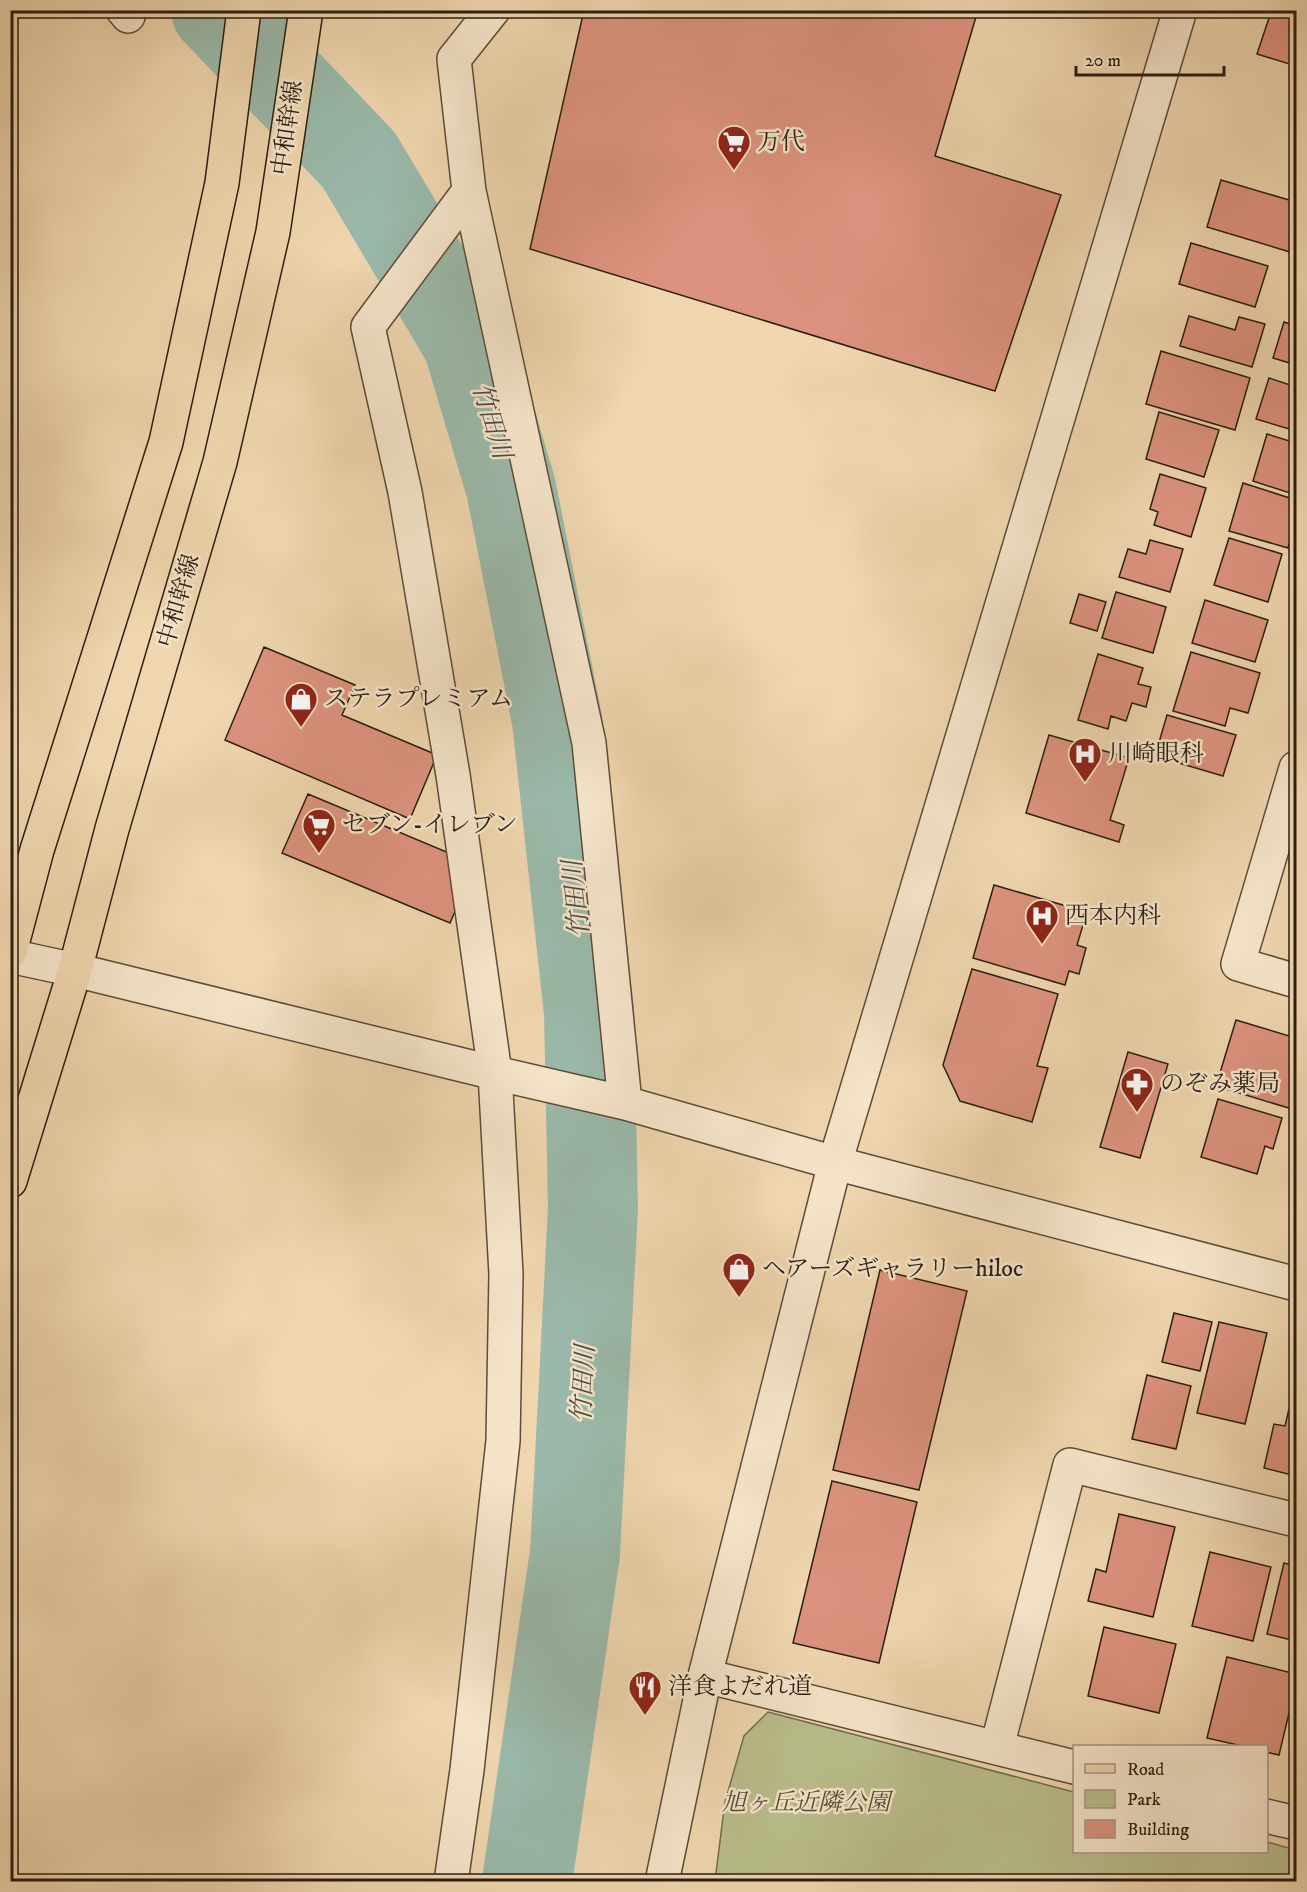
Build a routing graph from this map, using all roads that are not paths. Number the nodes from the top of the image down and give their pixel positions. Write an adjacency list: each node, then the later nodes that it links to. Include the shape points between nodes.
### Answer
1 (244, 10): 7 (main road, via 222,183 166,442 37,850)
2 (306, 10): 8 (main road, 中和幹線, via 273,232 220,462 112,829)
3 (493, 10): 5 (street, via 454,58)
4 (1180, 10): 12 (street)
5 (469, 191): 10 (street, via 368,327 405,492 453,775); 11 (street, via 589,743)
6 (1296, 768): 9 (street, via 1238,964)
7 (10, 954): 8 (street)
8 (75, 970): 10 (street); 13 (main road, 中和幹線)
9 (1296, 981)
10 (495, 1073): 11 (street); 21 (street, via 506,1274 503,1441)
11 (630, 1104): 12 (street)
12 (835, 1163): 14 (street); 16 (street)
13 (10, 1181)
14 (1296, 1284)
15 (1296, 1520): 17 (street, via 1070,1465)
16 (705, 1676): 17 (street); 22 (street)
17 (997, 1747): 18 (street)
18 (1073, 1767)
19 (1268, 1816): 20 (street)
20 (1296, 1823)
21 (451, 1881)
22 (662, 1881)

